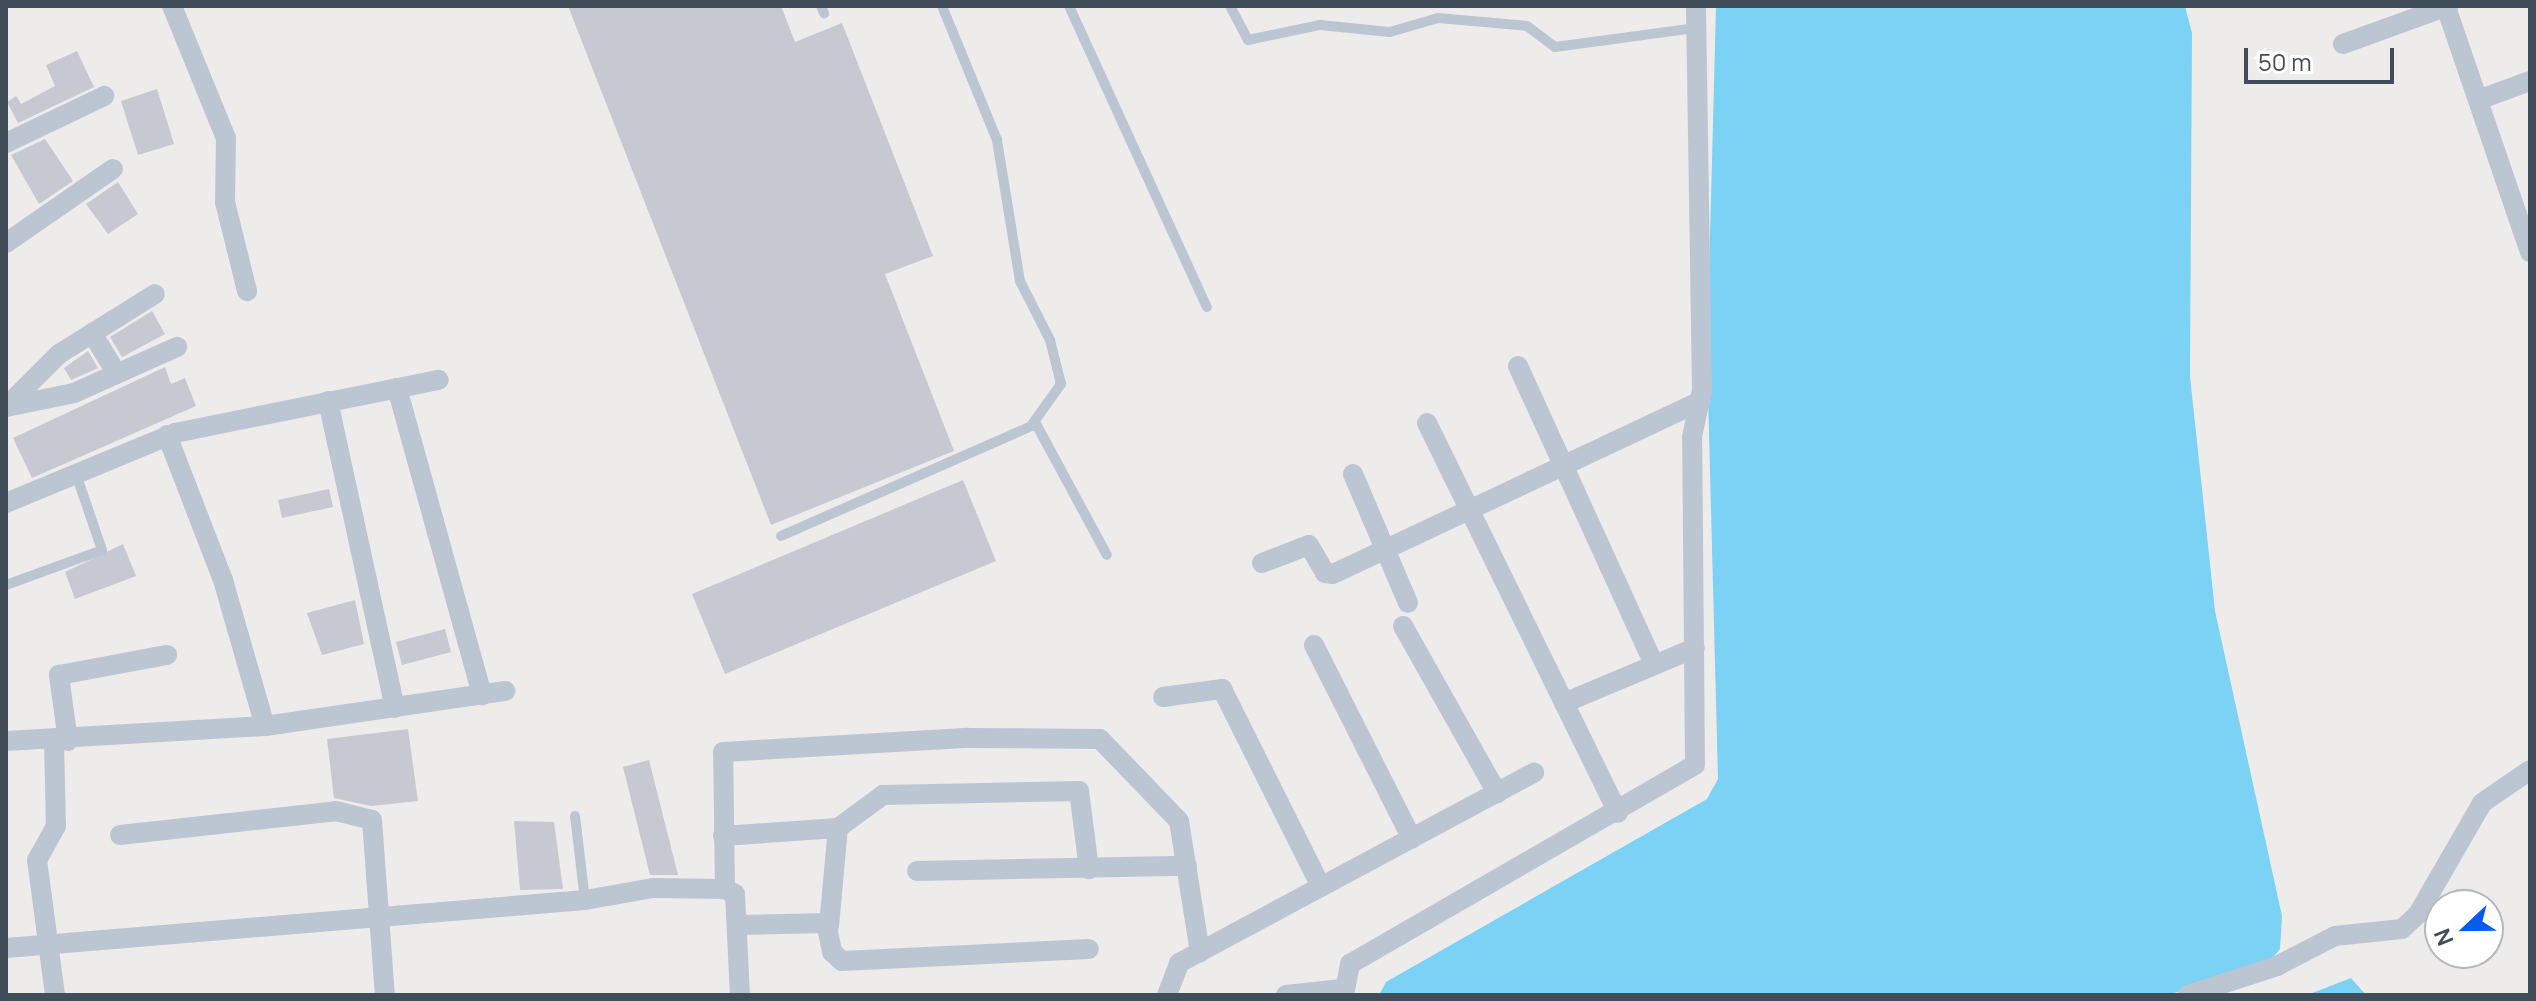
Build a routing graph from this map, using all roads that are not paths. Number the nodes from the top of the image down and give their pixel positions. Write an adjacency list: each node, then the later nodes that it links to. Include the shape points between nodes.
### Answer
1 (172, 6): 16 (street, via 226,138 225,202)
2 (942, 6): 28 (lane, via 997,140 1020,281 1062,378)
3 (1069, 6): 18 (lane)
4 (1230, 6): 7 (lane, via 1248,40 1320,25 1390,32 1438,18 1527,26 1555,47)
5 (1696, 6): 7 (street)
6 (2447, 6): 8 (street); 11 (street)
7 (1695, 28): 26 (street)
8 (2343, 44)
9 (2530, 81): 11 (street)
10 (104, 96): 12 (street)
11 (2478, 100): 15 (street)
12 (6, 143)
13 (113, 169): 14 (street)
14 (6, 243)
15 (2530, 252)
16 (247, 291)
17 (155, 294): 19 (street)
18 (1207, 307)
19 (92, 333): 22 (street); 27 (street, via 59,354)
20 (177, 347): 22 (street)
21 (1518, 366): 31 (street)
22 (117, 374): 27 (street, via 74,393)
23 (439, 380): 24 (street)
24 (397, 388): 25 (street); 48 (street)
25 (328, 401): 30 (street); 51 (street)
26 (1700, 401): 31 (street); 44 (street, via 1692,437)
27 (6, 407)
28 (1035, 422): 36 (lane); 38 (lane)
29 (1427, 423): 35 (street)
30 (167, 435): 32 (street); 52 (street, via 223,580)
31 (1563, 466): 35 (street); 46 (street)
32 (76, 474): 34 (street); 40 (lane, via 102,550)
33 (1353, 474): 37 (street)
34 (6, 503)
35 (1469, 510): 37 (street); 50 (street)
36 (781, 536)
37 (1387, 549): 39 (street, via 1328,575 1309,545); 41 (street)
38 (1107, 555)
39 (1262, 563)
40 (6, 585)
41 (1408, 603)
42 (1403, 626): 57 (street)
43 (1314, 645): 63 (street)
44 (1695, 648): 46 (street); 58 (street, via 1695,765)
45 (167, 655): 54 (street, via 59,675)
46 (1654, 664): 50 (street)
47 (505, 691): 48 (street)
48 (482, 695): 51 (street)
49 (1163, 697): 67 (street, via 1222,689)
50 (1564, 703): 58 (street)
51 (395, 708): 52 (street)
52 (265, 726): 54 (street)
53 (6, 741): 54 (street)
54 (61, 741): 73 (street, via 56,826 37,860)
55 (2530, 770): 83 (street, via 2482,803 2418,914 2402,929 2335,936 2277,966)
56 (1534, 773): 57 (street)
57 (1497, 793): 63 (street)
58 (1618, 813): 77 (street, via 1350,964)
59 (575, 816): 69 (lane)
60 (838, 828): 62 (street); 65 (street, via 883,795 1079,791); 72 (street)
61 (120, 835): 70 (street, via 336,811 372,820)
62 (723, 836): 64 (street, via 721,757 728,750 1100,739 1179,821); 68 (street)
63 (1412, 839): 67 (street)
64 (1187, 866): 65 (street); 76 (street)
65 (1089, 869): 66 (street)
66 (917, 871)
67 (1321, 887): 76 (street)
68 (725, 889): 69 (street, via 653,888); 71 (street, via 735,894)
69 (585, 900): 70 (street)
70 (379, 917): 73 (street); 79 (street)
71 (737, 925): 72 (street); 80 (street)
72 (829, 926): 75 (street, via 832,952 842,961)
73 (52, 943): 74 (street); 78 (street)
74 (6, 948)
75 (1089, 949)
76 (1200, 952): 81 (street, via 1173,968)
77 (1343, 992): 82 (street)
78 (55, 995)
79 (385, 995)
80 (740, 995)
81 (1167, 995)
82 (1286, 995)
83 (2188, 995)

